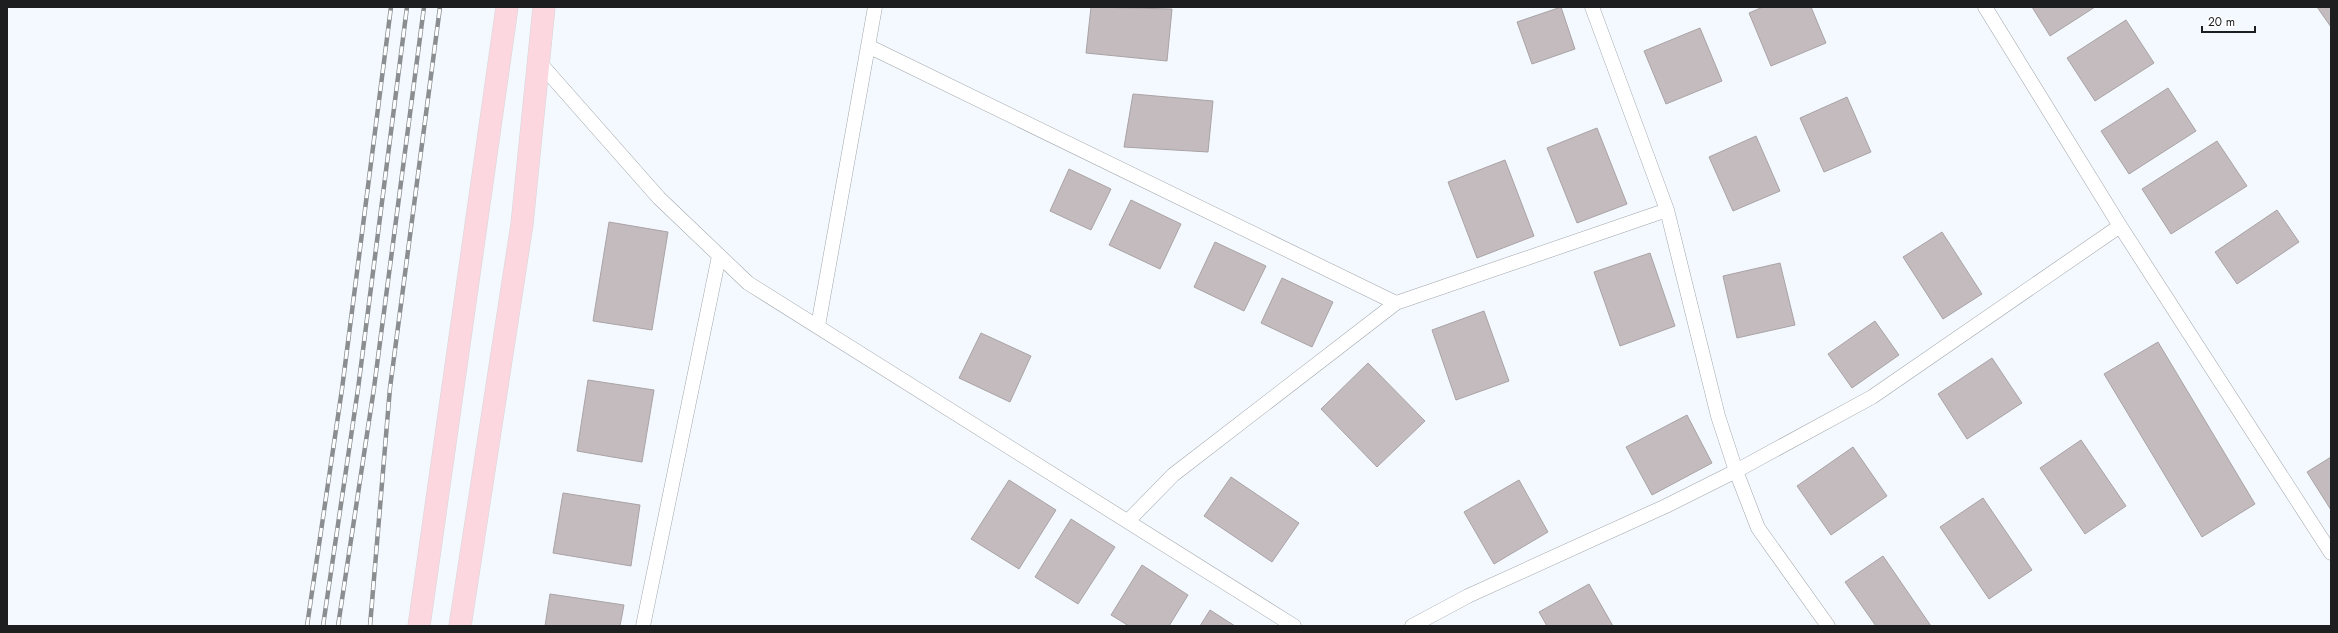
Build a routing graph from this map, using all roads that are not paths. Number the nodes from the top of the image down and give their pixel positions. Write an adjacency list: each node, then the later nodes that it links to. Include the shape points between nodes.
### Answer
1 (507, 7): 16 (main road)
2 (544, 7): 7 (main road)
3 (875, 7): 6 (street)
4 (1592, 7): 8 (street)
5 (1984, 7): 9 (street)
6 (868, 46): 11 (street); 12 (street)
7 (538, 62): 10 (street, via 659,198); 17 (main road, via 522,224)
8 (1667, 210): 11 (street); 13 (street, via 1718,416)
9 (2120, 226): 13 (street, via 1872,397); 15 (street)
10 (720, 256): 12 (street, via 748,284); 18 (street)
11 (1396, 304): 14 (street, via 1173,475)
12 (818, 326): 14 (street)
13 (1736, 471): 20 (street, via 1666,506 1468,596); 21 (street, via 1758,528)
14 (1128, 521): 19 (street)
15 (2331, 553)
16 (420, 626)
17 (460, 626)
18 (643, 626)
19 (1294, 626)
20 (1412, 626)
21 (1828, 626)

